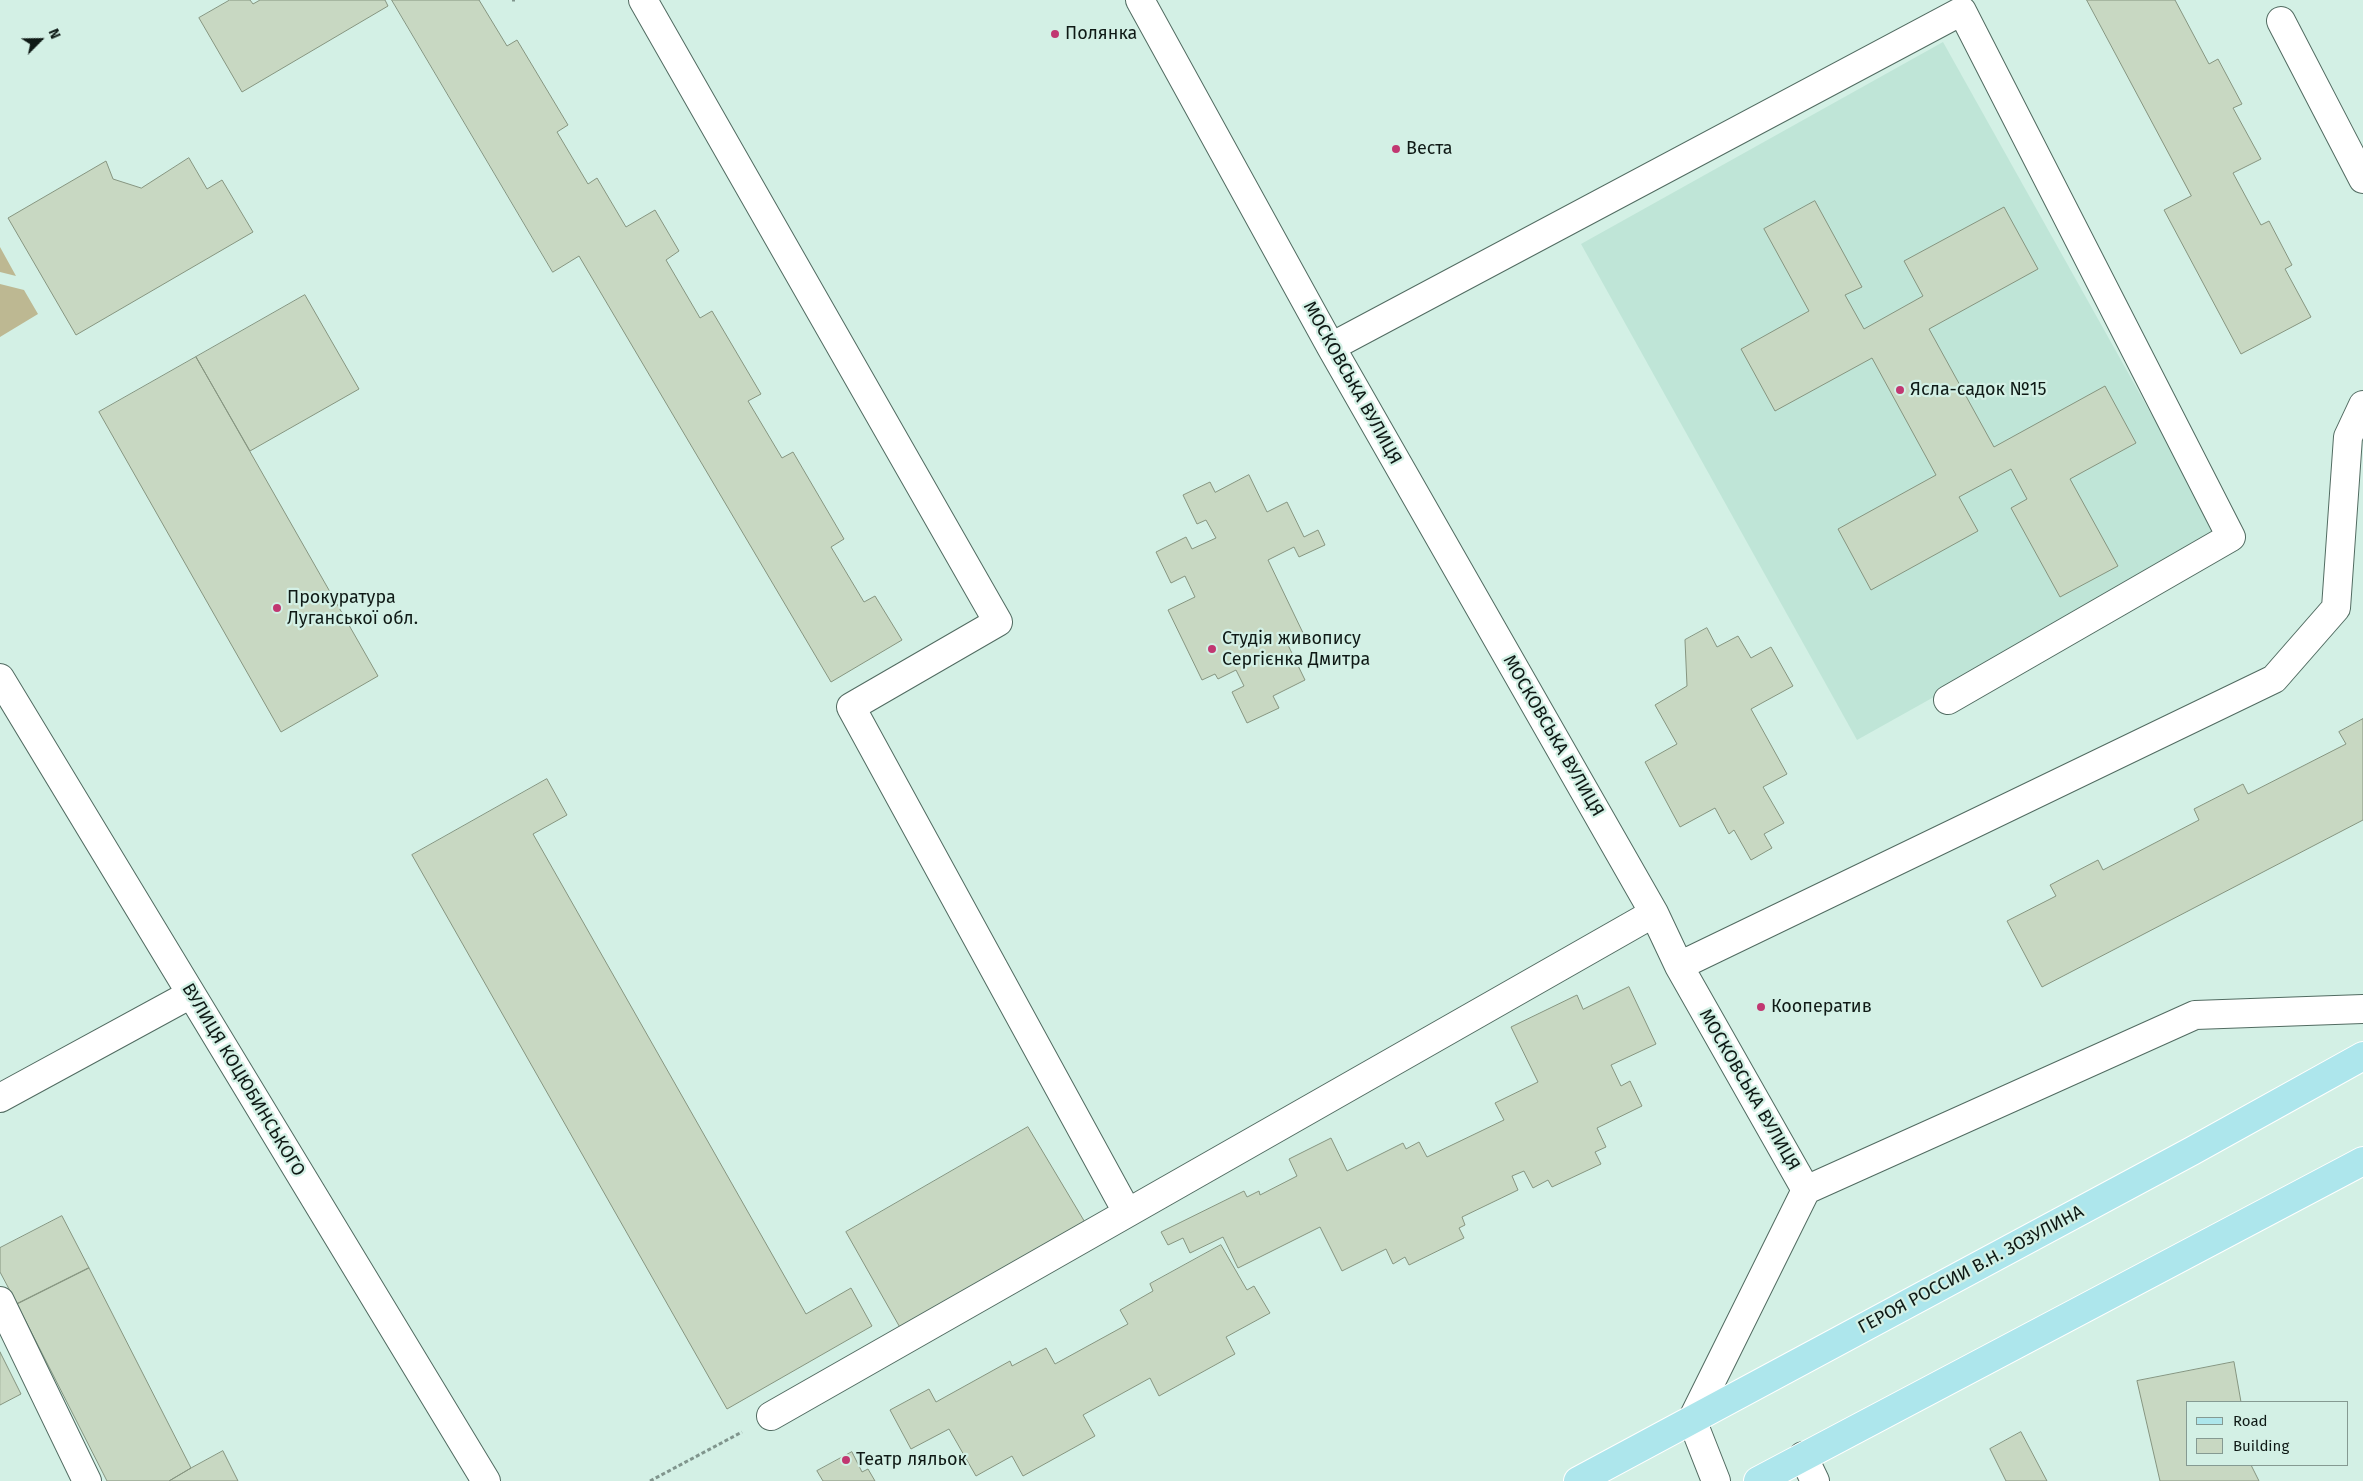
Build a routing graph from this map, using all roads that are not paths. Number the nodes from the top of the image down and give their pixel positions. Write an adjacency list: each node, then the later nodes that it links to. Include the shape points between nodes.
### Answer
1 (643, 0): 17 (street, via 998,622 851,707)
2 (1140, 0): 5 (street, МОСКОВСЬКА ВУЛИЦЯ)
3 (2281, 22): 4 (street)
4 (2363, 179)
5 (1331, 347): 8 (street, via 1962,11 2231,538); 9 (street, МОСКОВСЬКА ВУЛИЦЯ)
6 (2363, 405): 10 (street, via 2348,437 2336,608 2274,679)
7 (0, 678): 11 (street, ВУЛИЦЯ КОЦЮБИНСЬКОГО)
8 (1948, 700)
9 (1654, 913): 10 (street, МОСКОВСЬКА ВУЛИЦЯ); 17 (street)
10 (1679, 966): 16 (street, МОСКОВСЬКА ВУЛИЦЯ)
11 (191, 994): 14 (street); 23 (street, ВУЛИЦЯ КОЦЮБИНСЬКОГО)
12 (2363, 1010): 16 (street, via 2194,1014)
13 (2363, 1056): 20 (main road, ГЕРОЯ РОССИИ В.Н. ЗОЗУЛИНА, via 2184,1156)
14 (0, 1098)
15 (2363, 1161): 21 (main road)
16 (1806, 1190): 20 (street, МОСКОВСЬКА ВУЛИЦЯ)
17 (1127, 1212): 19 (street)
18 (0, 1301): 22 (street)
19 (771, 1416)
20 (1692, 1420): 24 (main road, ГЕРОЯ РОССИИ В.Н. ЗОЗУЛИНА); 25 (street)
21 (1803, 1456): 26 (main road); 27 (street)
22 (87, 1481)
23 (486, 1481)
24 (1578, 1481)
25 (1716, 1481)
26 (1758, 1481)
27 (1816, 1481)

